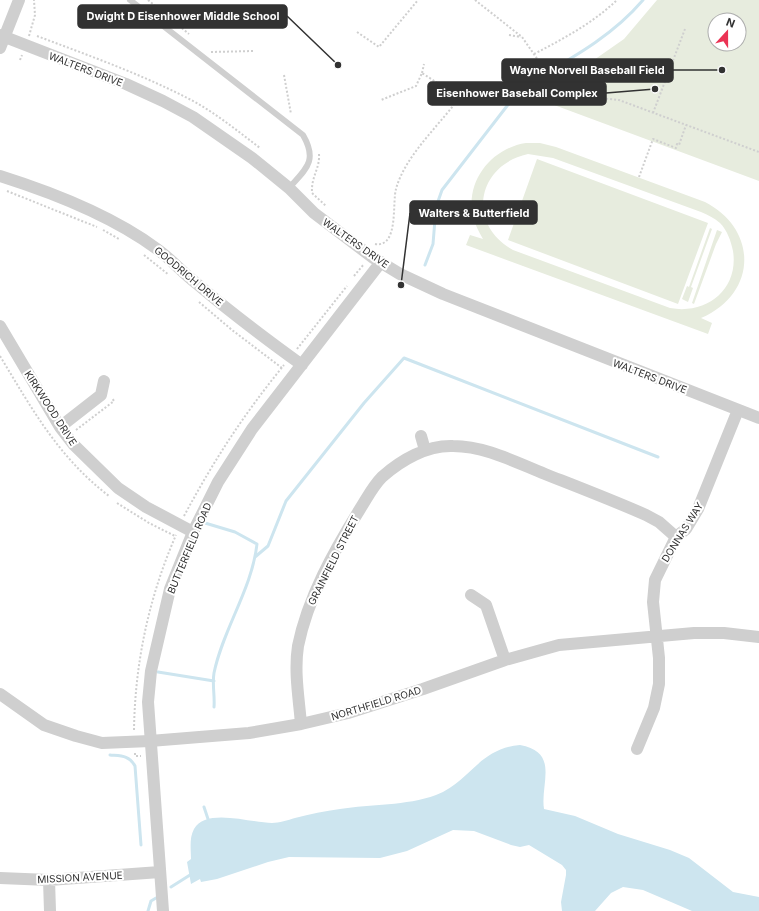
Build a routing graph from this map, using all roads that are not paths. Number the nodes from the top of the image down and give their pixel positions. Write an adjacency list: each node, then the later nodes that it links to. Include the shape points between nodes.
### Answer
1 (19, 0): 3 (street)
2 (130, 0): 5 (lane, via 303,135 310,147 310,158 307,168)
3 (1, 40): 5 (street, WALTERS DRIVE, via 126,84 163,101 236,146)
4 (0, 176): 8 (street, GOODRICH DRIVE, via 45,192 128,230 158,249 233,314)
5 (289, 188): 6 (street, WALTERS DRIVE, via 314,213)
6 (381, 262): 8 (street, BUTTERFIELD ROAD); 10 (street, WALTERS DRIVE, via 443,294)
7 (0, 326): 12 (street, KIRKWOOD DRIVE)
8 (302, 365): 15 (street, BUTTERFIELD ROAD, via 234,456)
9 (104, 381): 12 (street, via 101,395)
10 (738, 410): 11 (street, WALTERS DRIVE); 16 (street, DONNAS WAY, via 698,509 686,529)
11 (759, 418)
12 (60, 427): 15 (street, KIRKWOOD DRIVE, via 74,445 118,488 146,507)
13 (421, 436): 14 (street)
14 (425, 450): 16 (street, GRAINFIELD STREET, via 452,446 482,450 646,515 659,522); 22 (street, GRAINFIELD STREET, via 396,466 372,490 352,521 315,593 304,619 298,648 296,675)
15 (193, 532): 23 (street, BUTTERFIELD ROAD, via 170,589 156,647 148,702)
16 (676, 537): 18 (street, DONNAS WAY, via 655,580 653,602)
17 (470, 594): 20 (street, via 486,605)
18 (656, 636): 19 (street, NORTHFIELD ROAD, via 724,632); 20 (street, NORTHFIELD ROAD, via 559,645); 24 (street, DONNAS WAY, via 659,684 654,708)
19 (759, 637)
20 (505, 660): 22 (street, NORTHFIELD ROAD, via 354,711)
21 (0, 694): 23 (street, NORTHFIELD ROAD, via 44,724 76,736 102,743)
22 (301, 724): 23 (street, NORTHFIELD ROAD, via 249,733)
23 (150, 740): 25 (street, BUTTERFIELD ROAD)
24 (636, 749)
25 (160, 872): 27 (street, MISSION AVENUE); 29 (street, BUTTERFIELD ROAD)
26 (0, 878): 27 (street, MISSION AVENUE)
27 (49, 880): 28 (street)
28 (50, 911)
29 (163, 911)

